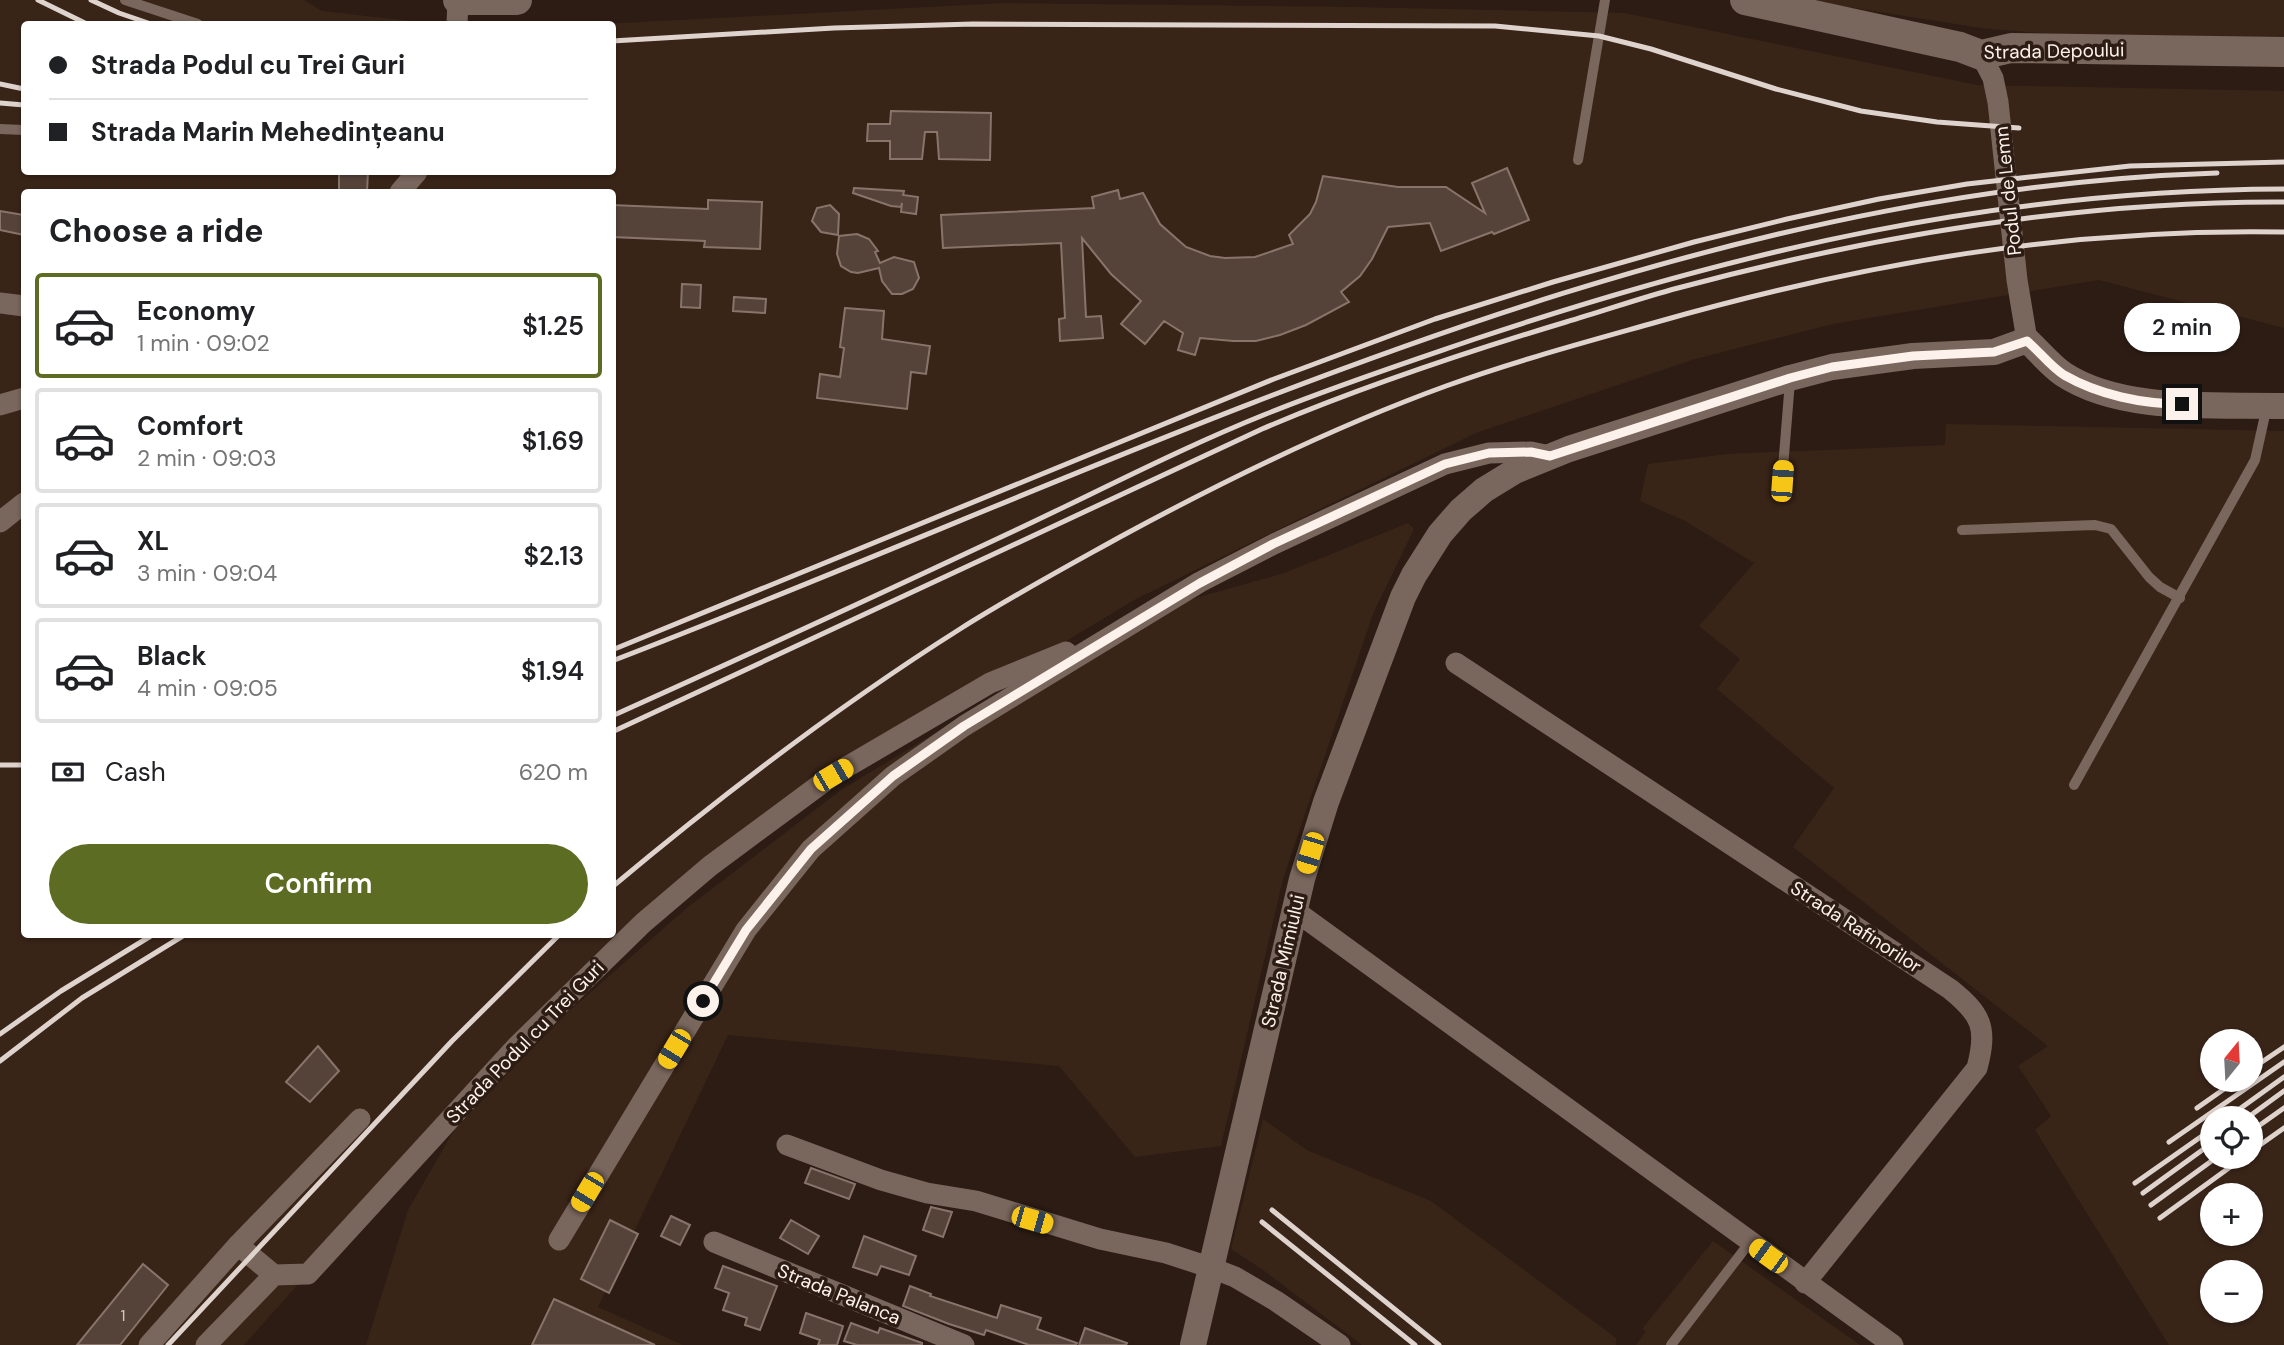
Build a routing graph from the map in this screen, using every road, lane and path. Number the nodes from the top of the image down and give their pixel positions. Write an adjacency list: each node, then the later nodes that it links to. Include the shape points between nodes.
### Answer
1 (125, 0): 7 (lane)
2 (457, 0): 3 (main road); 8 (street)
3 (511, 0): 4 (main road)
4 (517, 0)
5 (1605, 0): 13 (lane)
6 (1745, 0): 10 (main road, Strada Depoului)
7 (189, 21)
8 (457, 21)
9 (2284, 52): 10 (main road, Strada Depoului, via 2011,48)
10 (1981, 55): 18 (street, Podul de Lemn, via 1998,102)
11 (0, 129): 12 (lane)
12 (21, 130)
13 (1578, 160)
14 (414, 175): 15 (street)
15 (403, 189)
16 (0, 303): 17 (street)
17 (21, 306)
18 (2027, 341): 19 (street, Strada Mimiului, via 1994,352 1873,360); 22 (street, via 2062,374 2097,390 2155,404)
19 (1790, 378): 23 (street, Strada Mimiului); 24 (lane)
20 (21, 399): 21 (street)
21 (0, 405)
22 (2275, 406): 28 (lane, via 2255,460)
23 (1550, 456): 29 (street, Strada Podul cu Trei Guri, via 1489,453 1445,464 1273,544); 32 (street, Strada Mimiului, via 1515,471 1461,510 1414,575 1326,802)
24 (1782, 481)
25 (21, 505): 26 (street)
26 (0, 522)
27 (1962, 530): 28 (lane, via 2095,525 2111,529 2149,577)
28 (2180, 597): 31 (lane)
29 (1126, 627): 35 (street, Strada Podul cu Trei Guri, via 915,760 811,849 746,930); 40 (street, Strada Podul cu Trei Guri, via 990,683 833,775 710,866 643,922 516,1047 307,1274)
30 (1456, 663): 41 (street, Strada Rafinorilor, via 1971,1006 1981,1027 1983,1046 1977,1068)
31 (2074, 785)
32 (1294, 910): 37 (street); 39 (street, Strada Mimiului)
33 (360, 1119): 38 (street)
34 (787, 1145): 39 (street, via 881,1180 976,1201)
35 (559, 1240)
36 (714, 1242): 44 (street, Strada Palanca)
37 (1750, 1242): 41 (street); 47 (lane)
38 (238, 1245): 40 (street); 42 (street)
39 (1212, 1268): 45 (street, Strada Mimiului); 46 (street, via 1276,1301)
40 (276, 1275): 43 (street)
41 (1805, 1283): 48 (street)
42 (149, 1345)
43 (206, 1345)
44 (964, 1345)
45 (1193, 1345)
46 (1339, 1345)
47 (1671, 1345)
48 (1894, 1345)

